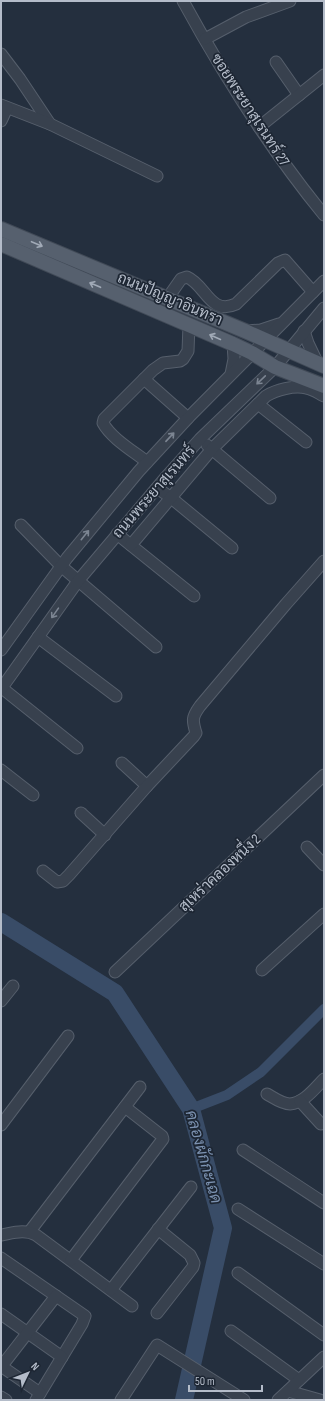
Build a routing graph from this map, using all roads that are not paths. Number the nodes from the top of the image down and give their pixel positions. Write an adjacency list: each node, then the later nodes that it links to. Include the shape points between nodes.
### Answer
1 (183, 1): 3 (street, ซอยพระยาสุเรนทร์ 27)
2 (290, 1): 3 (street, via 246,17)
3 (205, 39): 11 (street, ซอยพระยาสุเรนทร์ 27)
4 (1, 54): 10 (street)
5 (276, 62): 7 (street)
6 (324, 75): 7 (street)
7 (298, 95): 11 (street)
8 (4, 106): 9 (street); 10 (street)
9 (1, 121)
10 (50, 124): 12 (street)
11 (259, 127): 13 (street, ซอยพระยาสุเรนทร์ 27, via 289,171)
12 (157, 176)
13 (324, 215)
14 (1, 229): 18 (main road, ถนนปัญญาอินทรา, one-way to 18)
15 (1, 244): 21 (main road, ถนนปัญญาอินทรา, one-way to 15)
16 (324, 281): 17 (street, ถนนพระยาสุเรนทร์)
17 (313, 292): 18 (street, via 285,260 278,263 232,306 213,303 188,277 182,279); 20 (street, ถนนพระยาสุเรนทร์)
18 (167, 299): 22 (main road, ถนนปัญญาอินทรา)
19 (324, 308): 23 (street, ถนนพระยาสุเรนทร์)
20 (284, 322): 22 (street, via 261,330); 24 (street, ถนนพระยาสุเรนทร์)
21 (189, 325): 25 (main road, ถนนปัญญาอินทรา, one-way to 21); 31 (street, via 188,351 183,359 163,363)
22 (245, 331): 24 (main road, ถนนปัญญาอินทรา)
23 (304, 331): 26 (street, ถนนพระยาสุเรนทร์); 28 (street)
24 (265, 340): 26 (main road, ถนนปัญญาอินทรา); 27 (street, ถนนพระยาสุเรนทร์)
25 (232, 344): 27 (main road, ถนนปัญญาอินทรา); 30 (street, via 234,359)
26 (288, 351): 28 (main road, ถนนปัญญาอินทรา); 29 (street, ถนนพระยาสุเรนทร์)
27 (252, 353): 29 (main road, ถนนปัญญาอินทรา); 30 (street, ถนนพระยาสุเรนทร์)
28 (321, 365)
29 (274, 367): 32 (main road, ถนนปัญญาอินทรา); 36 (street, ถนนพระยาสุเรนทร์, one-way to 36)
30 (231, 374): 35 (street, ถนนพระยาสุเรนทร์)
31 (144, 379): 35 (street); 39 (street, via 105,417 103,423 112,435)
32 (324, 386)
33 (324, 396): 34 (street, via 311,389 296,387 274,392)
34 (258, 404): 37 (street); 38 (street)
35 (188, 418): 39 (street, ถนนพระยาสุเรนทร์, one-way to 35)
36 (200, 439): 38 (street); 40 (street, ถนนพระยาสุเรนทร์)
37 (306, 442)
38 (212, 449): 41 (street); 42 (street)
39 (147, 462): 48 (street, ถนนพระยาสุเรนทร์, one-way to 39)
40 (157, 488): 41 (street); 44 (street, ถนนพระยาสุเรนทร์)
41 (170, 497): 45 (street); 46 (street)
42 (270, 498)
43 (21, 525): 48 (street)
44 (117, 534): 45 (street); 49 (street, ถนนพระยาสุเรนทร์)
45 (131, 545): 50 (street)
46 (232, 548)
47 (324, 561): 60 (street, via 200,706 192,722 196,733)
48 (61, 566): 49 (street); 53 (street, ถนนพระยาสุเรนทร์)
49 (78, 581): 51 (street, ถนนพระยาสุเรนทร์, one-way to 51); 52 (street)
50 (194, 596)
51 (38, 636): 54 (street, ถนนพระยาสุเรนทร์); 55 (street)
52 (156, 647)
53 (1, 650)
54 (1, 689): 56 (street)
55 (116, 696)
56 (77, 748)
57 (122, 762): 60 (street)
58 (1, 770): 61 (street)
59 (324, 775): 69 (street, สุเหร่าคลองหนึ่ง 2)
60 (147, 786): 63 (street)
61 (33, 794)
62 (81, 813): 63 (street)
63 (104, 835): 66 (street, via 62,881 53,880)
64 (307, 847): 65 (street)
65 (324, 865)
66 (43, 871)
67 (324, 914): 68 (street)
68 (262, 970)
69 (115, 972)
70 (12, 986): 71 (street)
71 (1, 1001)
72 (68, 1036): 79 (street)
73 (324, 1080): 76 (street)
74 (140, 1087): 77 (street)
75 (267, 1094): 76 (street, via 290,1104)
76 (300, 1101): 78 (street)
77 (125, 1107): 85 (street); 88 (street, via 163,1139)
78 (322, 1124)
79 (1, 1125)
80 (244, 1150): 82 (street)
81 (191, 1187): 84 (street)
82 (324, 1203)
83 (238, 1209): 89 (street)
84 (158, 1229): 91 (street); 94 (street, via 190,1255 194,1262 193,1267)
85 (30, 1231): 86 (street); 88 (street)
86 (1, 1235)
87 (1, 1258): 92 (street)
88 (71, 1260): 91 (street)
89 (324, 1264)
90 (238, 1273): 98 (street)
91 (111, 1290): 93 (street)
92 (56, 1296): 97 (street); 99 (street, via 85,1316)
93 (132, 1306)
94 (157, 1313)
95 (1, 1314): 97 (street)
96 (231, 1331): 102 (street)
97 (28, 1333): 99 (street); 101 (street)
98 (324, 1334)
99 (62, 1357): 104 (street)
100 (324, 1357): 102 (street)
101 (1, 1367): 104 (street)
102 (299, 1380): 103 (street)
103 (288, 1391): 109 (street); 110 (street)
104 (38, 1396)
105 (1, 1397): 106 (street)
106 (6, 1400)
107 (121, 1400): 108 (street, via 158,1345)
108 (244, 1400)
109 (278, 1400)
110 (320, 1400)

